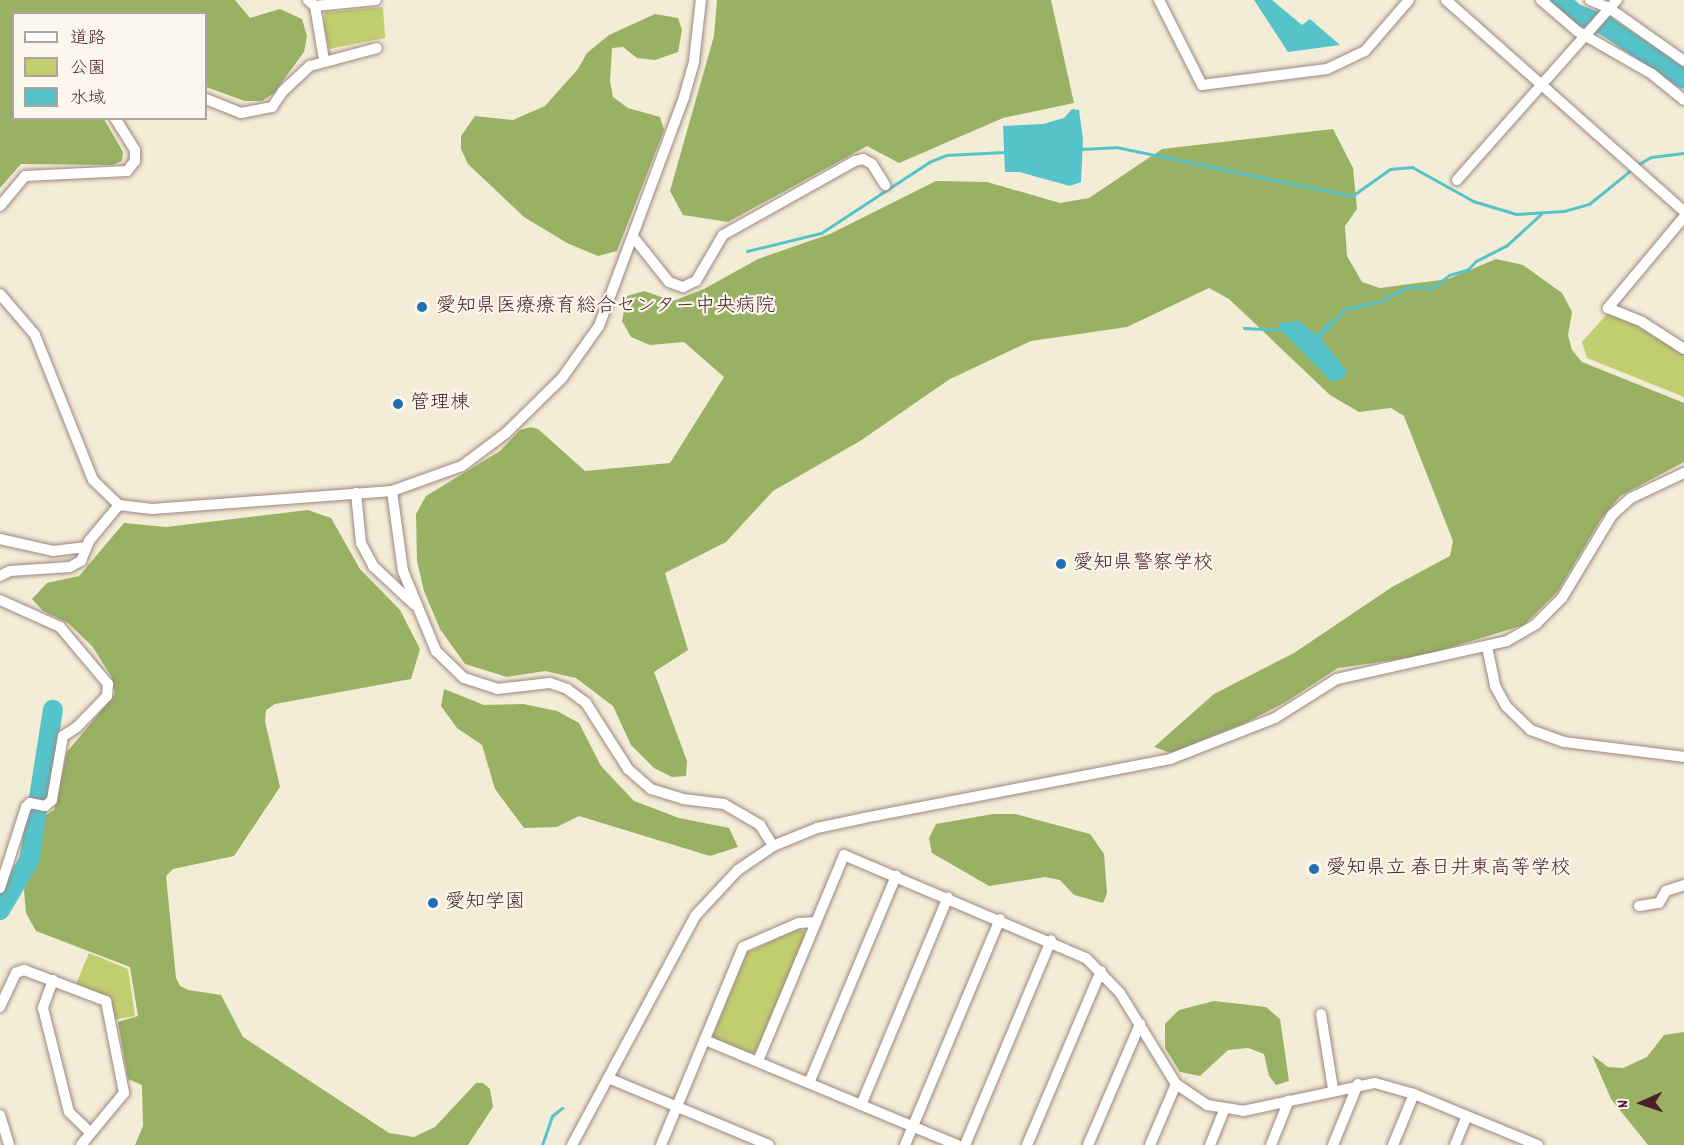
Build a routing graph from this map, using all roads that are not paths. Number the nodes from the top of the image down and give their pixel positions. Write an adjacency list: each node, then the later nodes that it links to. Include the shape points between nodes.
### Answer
1 (376, 0): 8 (street)
2 (701, 0): 24 (street, via 694,61 684,97)
3 (1159, 0): 4 (street, via 1202,85 1327,69 1365,51)
4 (1409, 0)
5 (1446, 0): 15 (street)
6 (1541, 0): 11 (street)
7 (1590, 0): 10 (street)
8 (341, 2): 9 (street)
9 (317, 3): 13 (street)
10 (1610, 6): 11 (street); 14 (street)
11 (1584, 35): 15 (street); 17 (street, via 1652,74)
12 (377, 48): 13 (street)
13 (324, 60): 16 (street, via 310,66 272,107 241,113)
14 (1684, 61)
15 (1542, 82): 19 (street); 22 (street)
16 (207, 99)
17 (1684, 100)
18 (116, 120): 21 (street, via 135,150 135,161 127,171 25,176)
19 (1457, 180)
20 (885, 185): 24 (street, via 872,164 863,159 855,161 723,235 696,281 683,287 669,282)
21 (0, 206)
22 (1684, 211)
23 (1684, 217): 26 (street, via 1608,308 1642,322)
24 (634, 238): 28 (street, via 599,326 561,378 506,432 462,466)
25 (0, 294): 30 (street, via 35,335 93,480)
26 (1684, 349)
27 (1684, 473): 36 (street, via 1631,498 1596,538 1562,598 1536,624)
28 (392, 491): 29 (street); 35 (street, via 403,571)
29 (356, 493): 30 (street, via 152,509); 35 (street, via 361,543 373,566)
30 (119, 506): 32 (street)
31 (0, 539): 32 (street, via 53,551)
32 (87, 547): 33 (street, via 81,561 70,567 10,571)
33 (0, 576)
34 (0, 600): 41 (street, via 60,627 108,684 107,696 63,736 52,800 45,806 30,803 26,807)
35 (418, 607): 38 (street, via 436,651 464,678 497,689 550,683 567,689 586,703 628,769 651,789 683,799 724,804 760,825)
36 (1487, 647): 37 (street, via 1496,686 1506,706 1532,730 1564,742); 38 (street, via 1337,679 1275,717 1170,759 829,826)
37 (1684, 757)
38 (773, 846): 54 (street, via 730,877 696,915)
39 (896, 876): 42 (street); 45 (street, via 844,855); 55 (street)
40 (1684, 885): 43 (street, via 1666,891 1659,903)
41 (0, 888)
42 (948, 897): 44 (street); 61 (street)
43 (1639, 906)
44 (1000, 919): 46 (street); 66 (street)
45 (816, 922): 52 (street, via 799,923 743,947); 53 (street)
46 (1051, 940): 47 (street); 76 (street)
47 (1101, 970): 51 (street); 77 (street)
48 (53, 980): 49 (street, via 24,970 16,973); 67 (street, via 43,1008 69,1112); 67 (street, via 106,1001 124,1094)
49 (0, 1007)
50 (1321, 1014): 58 (street)
51 (1140, 1024): 56 (street); 78 (street)
52 (705, 1040): 53 (street); 62 (street)
53 (758, 1061): 55 (street)
54 (608, 1078): 62 (street); 71 (street)
55 (809, 1083): 61 (street)
56 (1176, 1084): 63 (street, via 1191,1097); 79 (street)
57 (1358, 1084): 58 (street); 59 (street, via 1391,1085); 82 (street)
58 (1333, 1089): 60 (street)
59 (1414, 1094): 65 (street); 83 (street)
60 (1289, 1100): 63 (street, via 1243,1111); 81 (street)
61 (861, 1105): 66 (street)
62 (677, 1107): 72 (street); 73 (street)
63 (1224, 1110): 80 (street)
64 (0, 1115): 69 (street)
65 (1467, 1116): 68 (street); 84 (street)
66 (912, 1126): 74 (street); 75 (street)
67 (90, 1132): 70 (street)
68 (1517, 1141): 85 (street)
69 (9, 1145)
70 (81, 1145)
71 (572, 1145)
72 (661, 1145)
73 (769, 1145)
74 (905, 1145)
75 (957, 1145)
76 (965, 1145)
77 (1027, 1145)
78 (1088, 1145)
79 (1150, 1145)
80 (1210, 1145)
81 (1271, 1145)
82 (1333, 1145)
83 (1393, 1145)
84 (1455, 1145)
85 (1538, 1145)

